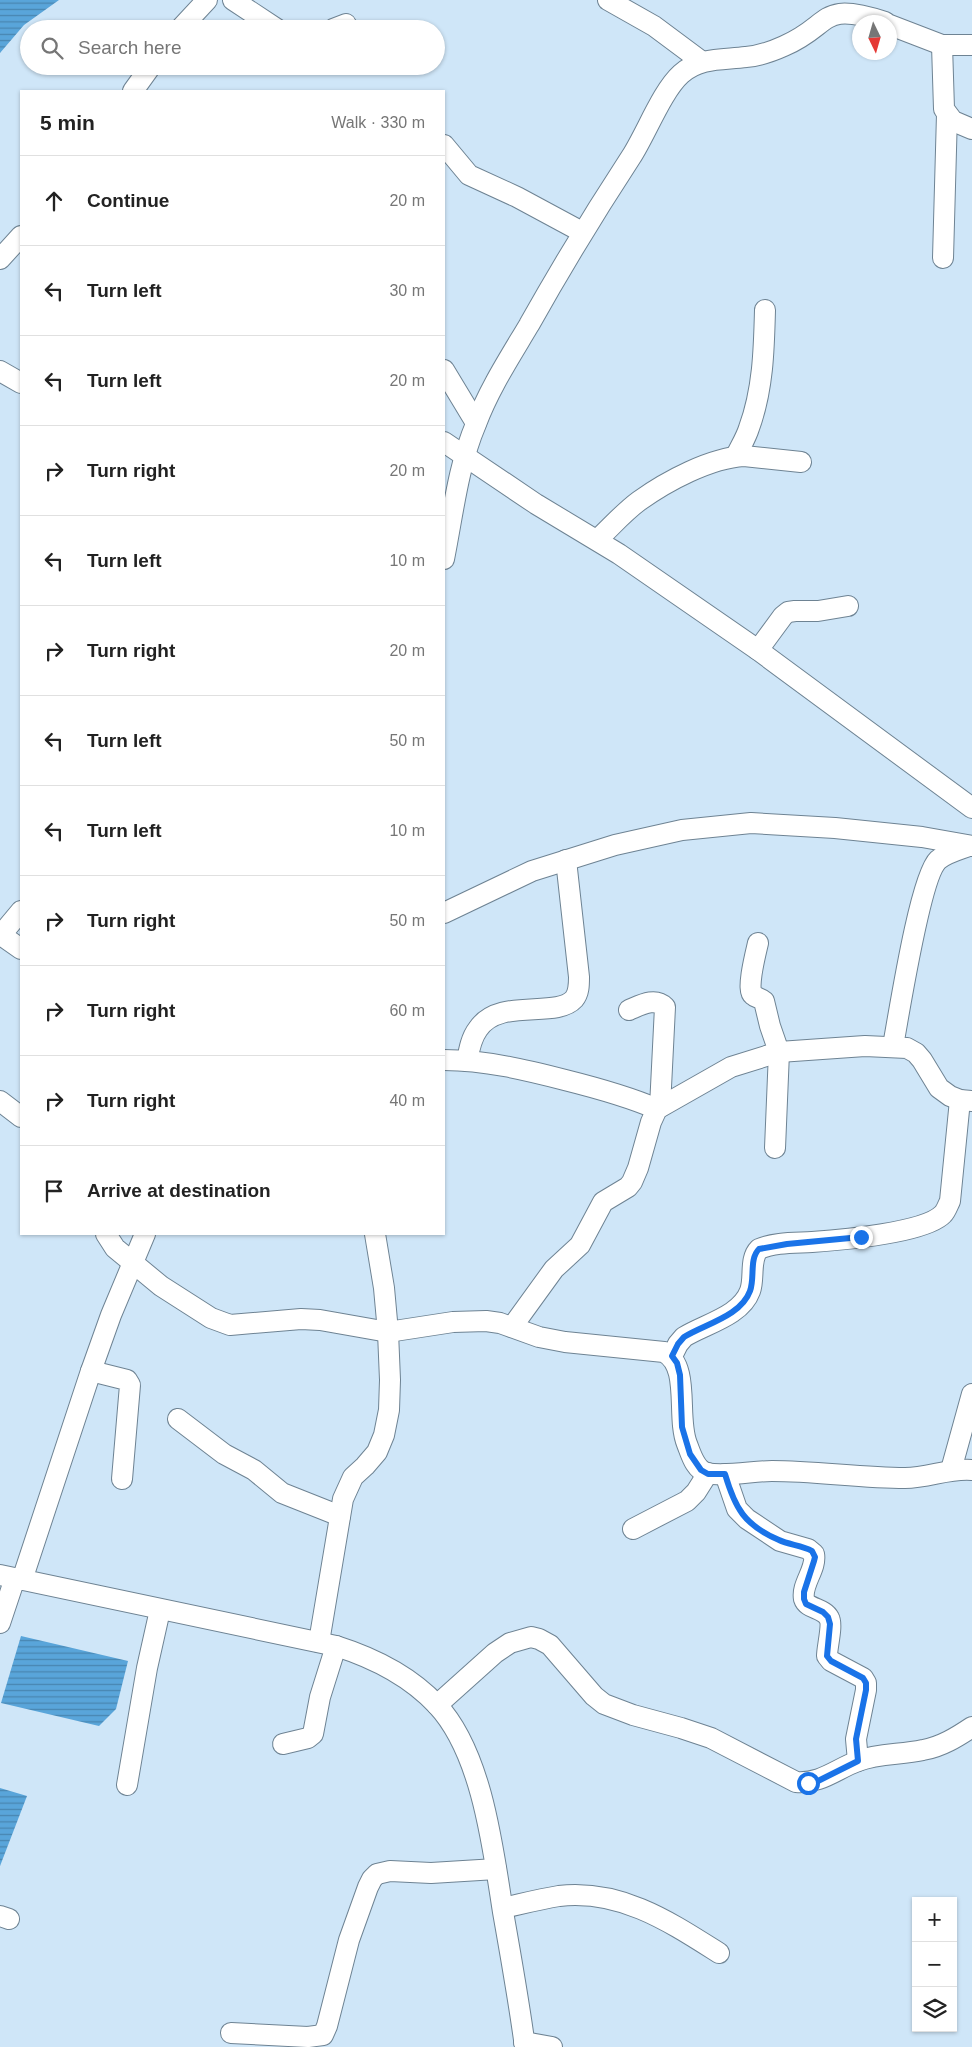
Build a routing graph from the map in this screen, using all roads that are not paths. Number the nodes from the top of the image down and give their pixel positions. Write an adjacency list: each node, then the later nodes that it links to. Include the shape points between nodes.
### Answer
1 (207, 0): 5 (street)
2 (234, 0): 6 (street)
3 (608, 0): 10 (street, via 654,26)
4 (869, 15): 10 (street, via 838,9 824,15 808,31 784,46 748,57)
5 (188, 20)
6 (264, 20)
7 (897, 28): 8 (street)
8 (942, 45): 9 (street); 13 (street, via 943,99)
9 (972, 45)
10 (702, 61): 16 (street, via 681,74 668,90 641,141)
11 (145, 75): 12 (street)
12 (134, 90)
13 (947, 114): 14 (street); 18 (street)
14 (972, 129)
15 (445, 146): 16 (street, via 469,175)
16 (582, 232): 24 (street)
17 (20, 237): 19 (street)
18 (943, 258)
19 (0, 259)
20 (765, 310): 27 (street, via 760,382 749,429)
21 (0, 371): 23 (street)
22 (445, 372): 24 (street)
23 (20, 382)
24 (476, 423): 26 (street)
25 (445, 443): 26 (street)
26 (465, 455): 29 (street, via 536,504); 30 (street)
27 (736, 456): 28 (street); 29 (street, via 669,482 638,502)
28 (801, 462)
29 (597, 540): 32 (street)
30 (445, 554)
31 (848, 606): 32 (street, via 788,612)
32 (758, 650): 33 (street)
33 (972, 808)
34 (970, 846): 35 (street, via 922,837 751,823 682,830); 42 (street, via 947,854 929,872)
35 (566, 860): 37 (street, via 532,871); 45 (street, via 579,990 573,1000 564,1005 508,1011 489,1017 471,1042)
36 (20, 913): 38 (street)
37 (445, 913)
38 (1, 936): 40 (street)
39 (758, 943): 43 (street, via 751,992 764,1001)
40 (20, 948)
41 (629, 1010): 48 (street, via 653,1002 660,1002 665,1008)
42 (892, 1046): 43 (street); 47 (street, via 916,1052 939,1088)
43 (779, 1052): 48 (street, via 731,1067); 50 (street)
44 (445, 1060): 45 (street)
45 (467, 1061): 48 (street, via 533,1071 615,1092)
46 (0, 1101): 49 (street)
47 (966, 1101): 57 (street, via 950,1201 943,1214 928,1224 885,1233 759,1249 746,1300 736,1309 684,1337)
48 (659, 1108): 55 (street, via 651,1122 632,1182 603,1202 580,1244 554,1269)
49 (20, 1116)
50 (775, 1148)
51 (107, 1235): 54 (street, via 115,1248)
52 (145, 1235): 54 (street)
53 (375, 1235): 56 (street)
54 (133, 1262): 56 (street, via 161,1286 211,1318 230,1325 301,1318); 58 (street)
55 (512, 1327): 56 (street, via 472,1321); 57 (street, via 556,1340 653,1350)
56 (388, 1332): 65 (street, via 390,1387 384,1435 377,1452 353,1477 343,1499)
57 (672, 1356): 63 (street, via 680,1375 684,1438 696,1466)
58 (91, 1370): 64 (street, via 127,1380 130,1385); 67 (street)
59 (972, 1394): 61 (street)
60 (178, 1419): 65 (street, via 224,1454 254,1470 282,1493)
61 (951, 1470): 62 (street); 63 (street, via 931,1477 911,1478 772,1471)
62 (972, 1470)
63 (716, 1474): 66 (street, via 687,1501); 74 (street, via 737,1509 747,1519 780,1541 808,1549 814,1554 804,1592 806,1604 828,1617 827,1656 866,1683 856,1739)
64 (122, 1479)
65 (340, 1516): 70 (street)
66 (633, 1529)
67 (12, 1578): 68 (street); 69 (street)
68 (160, 1610): 70 (street); 75 (street)
69 (0, 1623)
70 (328, 1644): 71 (street, via 387,1665); 73 (street, via 313,1734)
71 (437, 1705): 74 (street, via 495,1653 531,1637 550,1645 604,1704 711,1738 796,1782 818,1781); 76 (street, via 464,1745 479,1787)
72 (972, 1727): 74 (street, via 924,1750)
73 (283, 1744)
74 (858, 1761)
75 (127, 1784)
76 (496, 1869): 77 (street); 79 (street, via 377,1874 372,1879 349,1940 323,2035)
77 (503, 1908): 78 (street, via 560,1896 593,1895 619,1900 664,1919); 80 (street)
78 (719, 1953)
79 (231, 2033)
80 (525, 2044): 81 (street)
81 (552, 2047)

